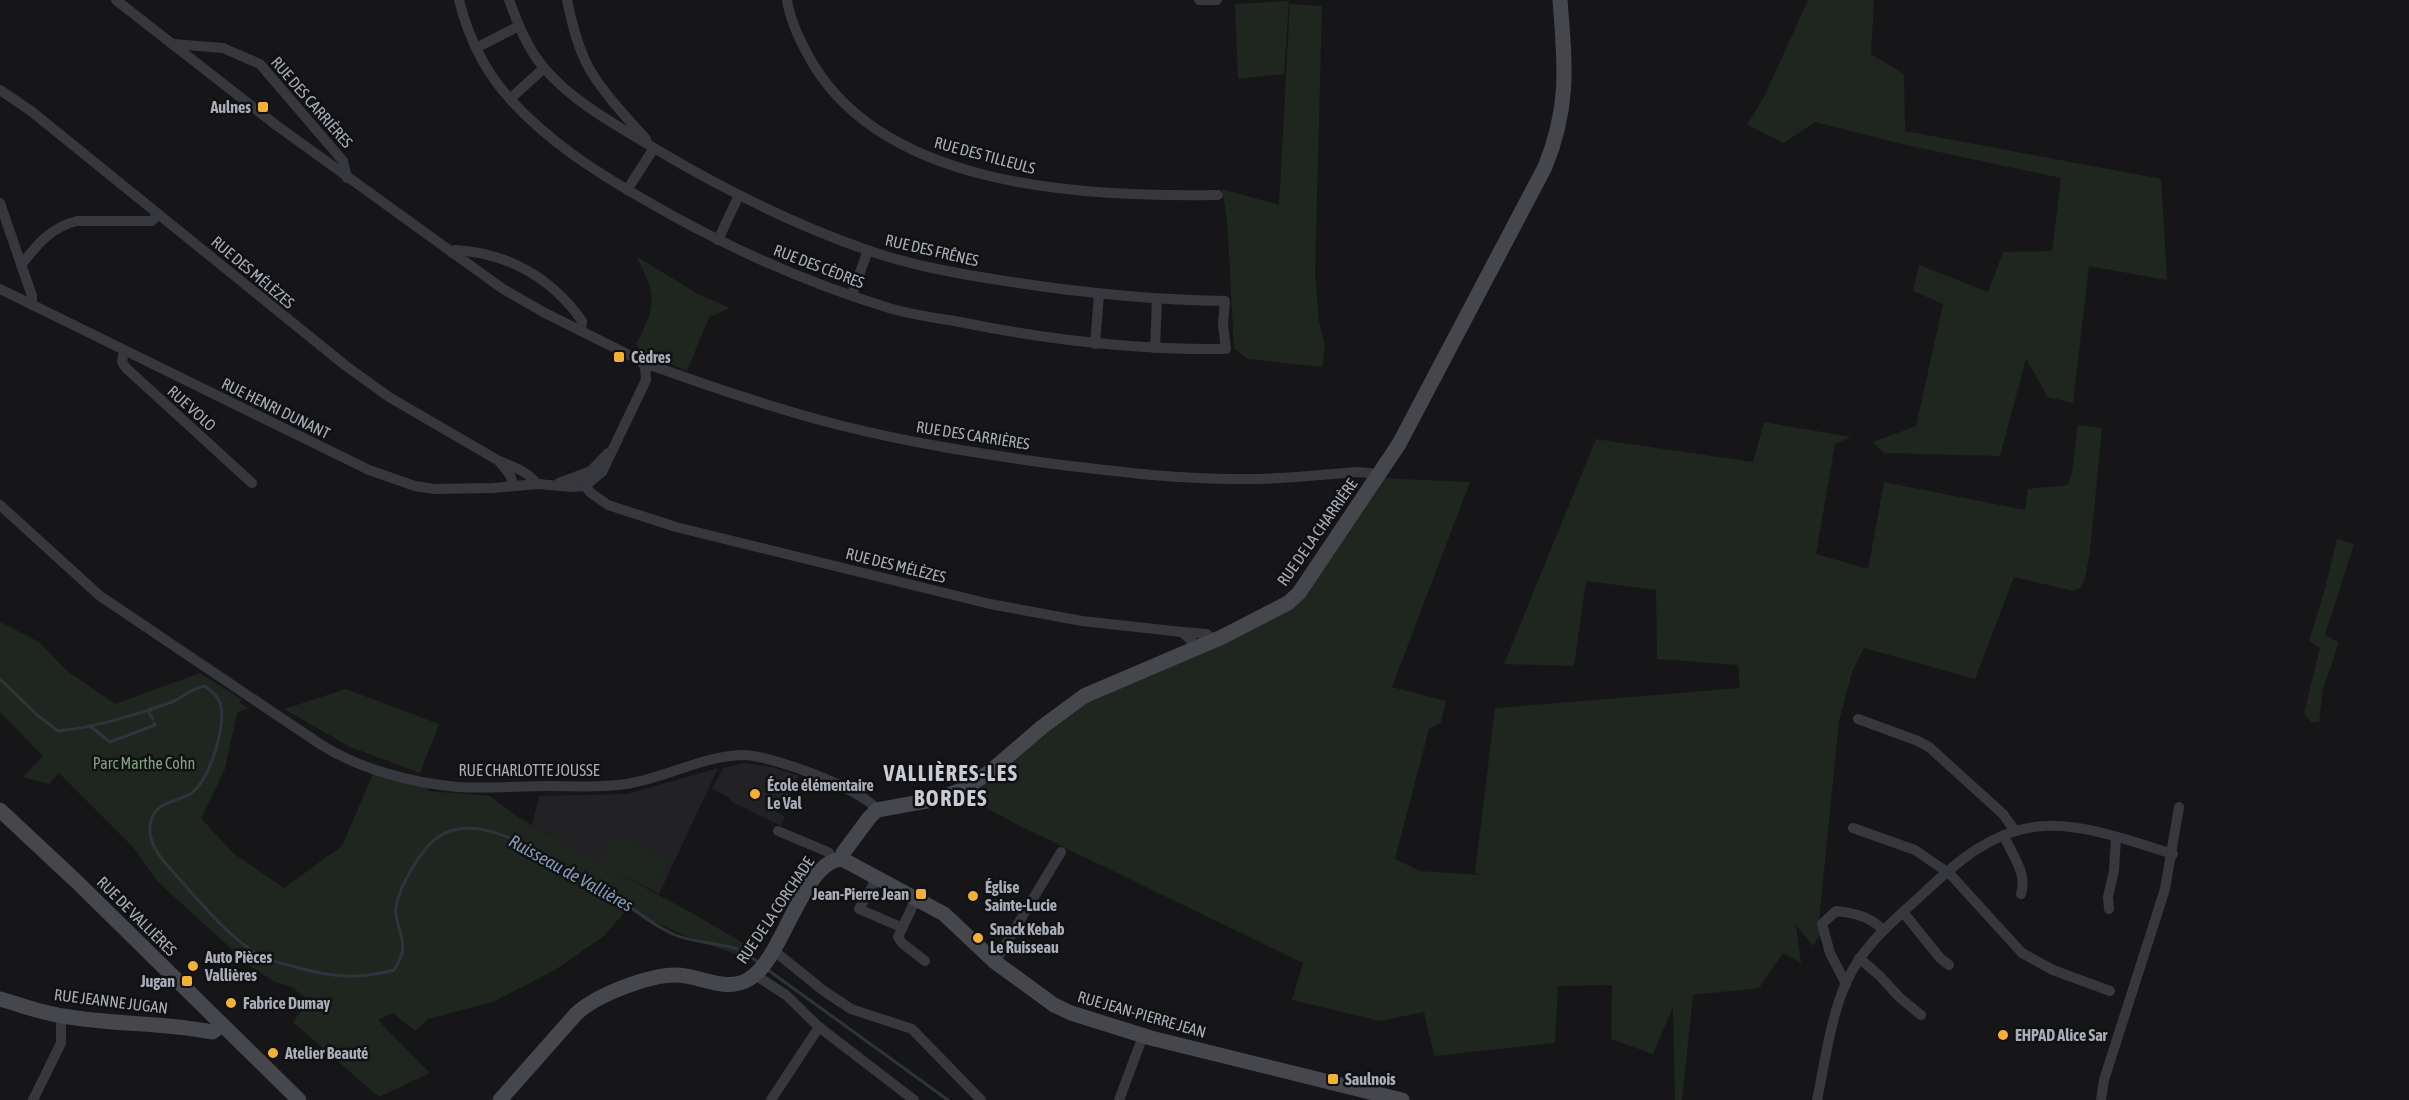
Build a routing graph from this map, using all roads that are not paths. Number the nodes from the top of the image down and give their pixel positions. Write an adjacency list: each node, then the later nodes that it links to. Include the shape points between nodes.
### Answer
1 (116, 0): 10 (street, RUE DES CARRIÈRES)
2 (459, 0): 11 (street, RUE DES CÈDRES)
3 (509, 0): 9 (street, RUE DES FRÊNES)
4 (567, 0): 15 (street, RUE DES FRÊNES, via 589,69)
5 (787, 0): 21 (street, RUE DES TILLEULS, via 794,28 818,74 842,102 899,143 969,169 1040,184 1127,194)
6 (1199, 0): 7 (street)
7 (1217, 0)
8 (1560, 0): 43 (main road, RUE DE LA CHARRIÈRE, via 1566,70 1554,145 1422,402)
9 (519, 26): 11 (street); 12 (street, RUE DES FRÊNES)
10 (172, 44): 18 (street, RUE DES CARRIÈRES); 18 (street, RUE DES CARRIÈRES, via 223,48 260,64 343,161)
11 (476, 48): 14 (street, RUE DES CÈDRES)
12 (544, 68): 14 (street); 16 (street, RUE DES FRÊNES)
13 (0, 90): 23 (street, RUE DES MÉLÈZES)
14 (510, 99): 19 (street, RUE DES CÈDRES, via 575,157)
15 (614, 104): 16 (street, via 606,114); 17 (street, RUE DES FRÊNES)
16 (600, 114): 17 (street, RUE DES FRÊNES)
17 (654, 148): 19 (street); 20 (street, RUE DES FRÊNES)
18 (347, 178): 26 (street, RUE DES CARRIÈRES)
19 (627, 190): 24 (street, RUE DES CÈDRES)
20 (740, 195): 24 (street); 25 (street, RUE DES FRÊNES, via 803,226)
21 (1218, 195)
22 (0, 203): 27 (street)
23 (158, 214): 27 (street, via 152,221 67,223 36,246); 41 (street, RUE DES MÉLÈZES, via 346,366 389,397)
24 (718, 240): 31 (street, RUE DES CÈDRES)
25 (868, 250): 30 (street, RUE DES FRÊNES, via 939,270); 31 (street)
26 (452, 253): 36 (street, RUE DES CARRIÈRES, via 503,289); 36 (street, via 455,250 490,255 518,264 573,308 582,321)
27 (21, 265): 28 (street)
28 (25, 279): 32 (street); 35 (street)
29 (0, 289): 32 (street, RUE HENRI DUNANT)
30 (1099, 294): 33 (street, RUE DES FRÊNES); 37 (street)
31 (852, 295): 37 (street, RUE DES CÈDRES, via 891,309)
32 (21, 299): 35 (street, RUE HENRI DUNANT)
33 (1157, 300): 34 (street, RUE DES FRÊNES); 38 (street)
34 (1225, 301): 38 (street, RUE DES CÈDRES, via 1226,349)
35 (32, 305): 39 (street, RUE HENRI DUNANT)
36 (581, 331): 40 (street, RUE DES CARRIÈRES, via 641,361)
37 (1095, 344): 38 (street, RUE DES CÈDRES)
38 (1155, 348)
39 (124, 351): 44 (street, RUE VOLO, via 122,362 126,368); 47 (street, RUE HENRI DUNANT, via 393,479 434,489)
40 (645, 367): 42 (street, via 646,380 602,472); 43 (street, RUE DES CARRIÈRES, via 653,366 841,425 1015,458 1180,478 1248,479 1364,472)
41 (499, 461): 45 (street, RUE DES MÉLÈZES, via 532,477); 46 (street, RUE DES MÉLÈZES); 47 (street, via 500,477)
42 (588, 478): 45 (street, RUE HENRI DUNANT, via 572,487); 49 (street, RUE DES MÉLÈZES, via 608,505 676,527 990,604 1082,621)
43 (1378, 478): 50 (main road, RUE DE LA CHARRIÈRE, via 1299,593 1288,603)
44 (252, 483)
45 (537, 484): 46 (street, RUE HENRI DUNANT)
46 (514, 486): 47 (street, RUE HENRI DUNANT)
47 (493, 488)
48 (0, 505): 55 (street, RUE CHARLOTTE JOUSSE, via 100,596 334,753 366,766 459,787 591,786 626,784 717,759 747,755 814,775 867,800)
49 (1182, 632): 50 (street, RUE DES MÉLÈZES, via 1207,634); 51 (street)
50 (1213, 641): 51 (main road, RUE DE LA CHARRIÈRE)
51 (1195, 649): 55 (main road, RUE DE LA CHARRIÈRE, via 1084,696 962,790)
52 (1858, 719): 58 (street, via 1929,747 2003,814)
53 (2179, 807): 62 (street)
54 (0, 810): 81 (main road, RUE DE VALLIÈRES)
55 (877, 810): 63 (main road)
56 (1853, 828): 64 (street, via 1916,850)
57 (778, 831): 63 (street)
58 (2015, 831): 59 (street); 60 (street, via 2047,826)
59 (2004, 836): 64 (street, via 1975,849); 66 (street, via 2021,871)
60 (2116, 838): 62 (street); 68 (street)
61 (1061, 852): 75 (street)
62 (2173, 854): 97 (street, via 2157,917 2101,1089)
63 (838, 860): 65 (main road, RUE JEAN-PIERRE JEAN); 72 (main road, RUE DE LA CORCHADE, via 827,863 809,886)
64 (1947, 871): 69 (street); 79 (street, via 2022,953 2053,970)
65 (876, 880): 67 (main road, RUE JEAN-PIERRE JEAN); 70 (street, via 859,909)
66 (2021, 894)
67 (915, 901): 70 (street); 75 (main road, RUE JEAN-PIERRE JEAN, via 944,914)
68 (2109, 909)
69 (1903, 912): 71 (street); 76 (street)
70 (901, 927): 74 (street, via 899,940)
71 (1883, 930): 73 (street); 78 (street, via 1874,921 1855,914 1836,911 1826,918 1822,924 1830,953)
72 (771, 952): 77 (main road, RUE DE LA CORCHADE); 93 (street, via 851,1009 912,1029)
73 (1859, 958): 78 (street); 82 (street)
74 (925, 961)
75 (995, 962): 87 (main road, RUE JEAN-PIERRE JEAN, via 1062,1009)
76 (1949, 965)
77 (756, 973): 86 (street); 90 (main road, RUE DE LA CORCHADE, via 749,980 730,985 670,975 604,995 576,1014)
78 (1846, 984): 96 (street)
79 (2110, 991)
80 (0, 999): 83 (main road, RUE JEANNE JUGAN)
81 (209, 1012): 84 (main road, RUE DE VALLIÈRES); 85 (main road, RUE JEANNE JUGAN, via 198,1022)
82 (1921, 1015)
83 (62, 1016): 85 (main road, RUE JEANNE JUGAN); 88 (street, via 61,1043)
84 (222, 1025): 85 (main road, RUE JEANNE JUGAN, via 212,1032); 89 (main road, RUE DE VALLIÈRES)
85 (184, 1026)
86 (819, 1027): 91 (street); 92 (street)
87 (1143, 1036): 94 (street); 95 (main road, RUE JEAN-PIERRE JEAN)
88 (33, 1100)
89 (299, 1100)
90 (500, 1100)
91 (771, 1100)
92 (914, 1100)
93 (981, 1100)
94 (1119, 1100)
95 (1402, 1100)
96 (1817, 1100)
97 (2101, 1100)

